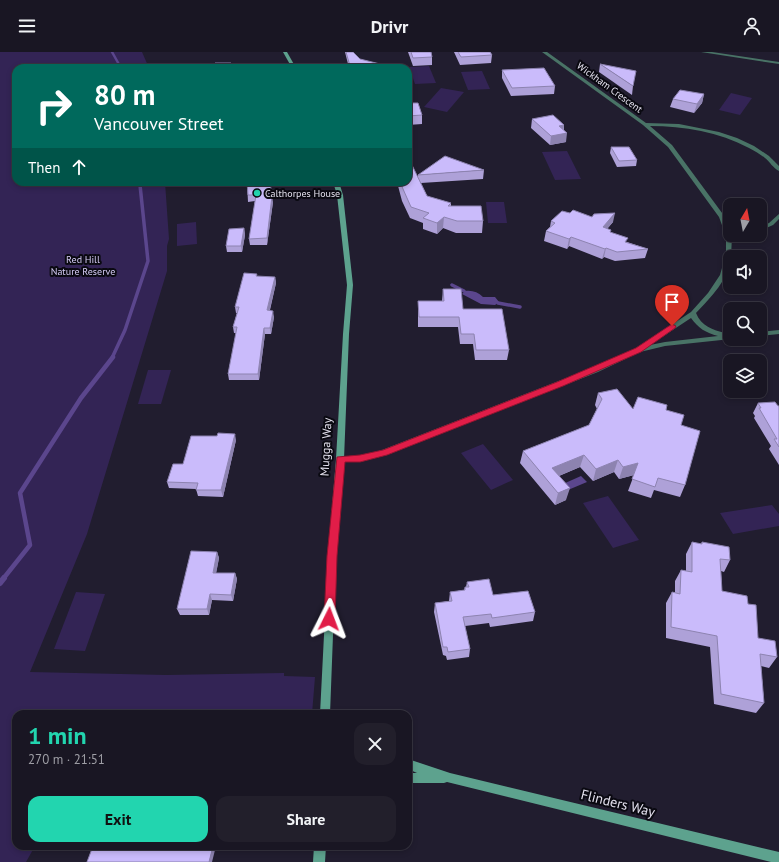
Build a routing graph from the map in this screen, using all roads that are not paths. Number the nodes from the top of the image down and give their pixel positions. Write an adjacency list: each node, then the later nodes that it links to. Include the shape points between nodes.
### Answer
1 (285, 52): 5 (main road)
2 (544, 52): 6 (street, Wickham Crescent)
3 (703, 52): 4 (street)
4 (779, 63)
5 (292, 64)
6 (644, 124): 7 (street, Wickham Crescent, via 665,124 714,132 761,153); 10 (street, Wickham Crescent, via 680,158)
7 (779, 168)
8 (337, 186): 19 (main road, Mugga Way, via 350,285)
9 (779, 216): 11 (street)
10 (723, 220)
11 (767, 226)
12 (729, 242): 13 (street, Wickham Crescent, via 729,254 723,275)
13 (693, 313): 16 (street, via 696,321 708,330); 18 (street, Wickham Crescent)
14 (779, 332): 15 (street)
15 (767, 333)
16 (723, 335)
17 (723, 338): 18 (street, via 665,344)
18 (638, 350): 19 (street, via 595,370 384,453)
19 (340, 459): 20 (main road, Mugga Way)
20 (324, 710)
21 (412, 765): 23 (main road, Flinders Way)
22 (412, 778): 23 (main road, Flinders Way)
23 (450, 778): 25 (main road, Flinders Way)
24 (320, 850): 26 (main road)
25 (779, 858)
26 (319, 862)

